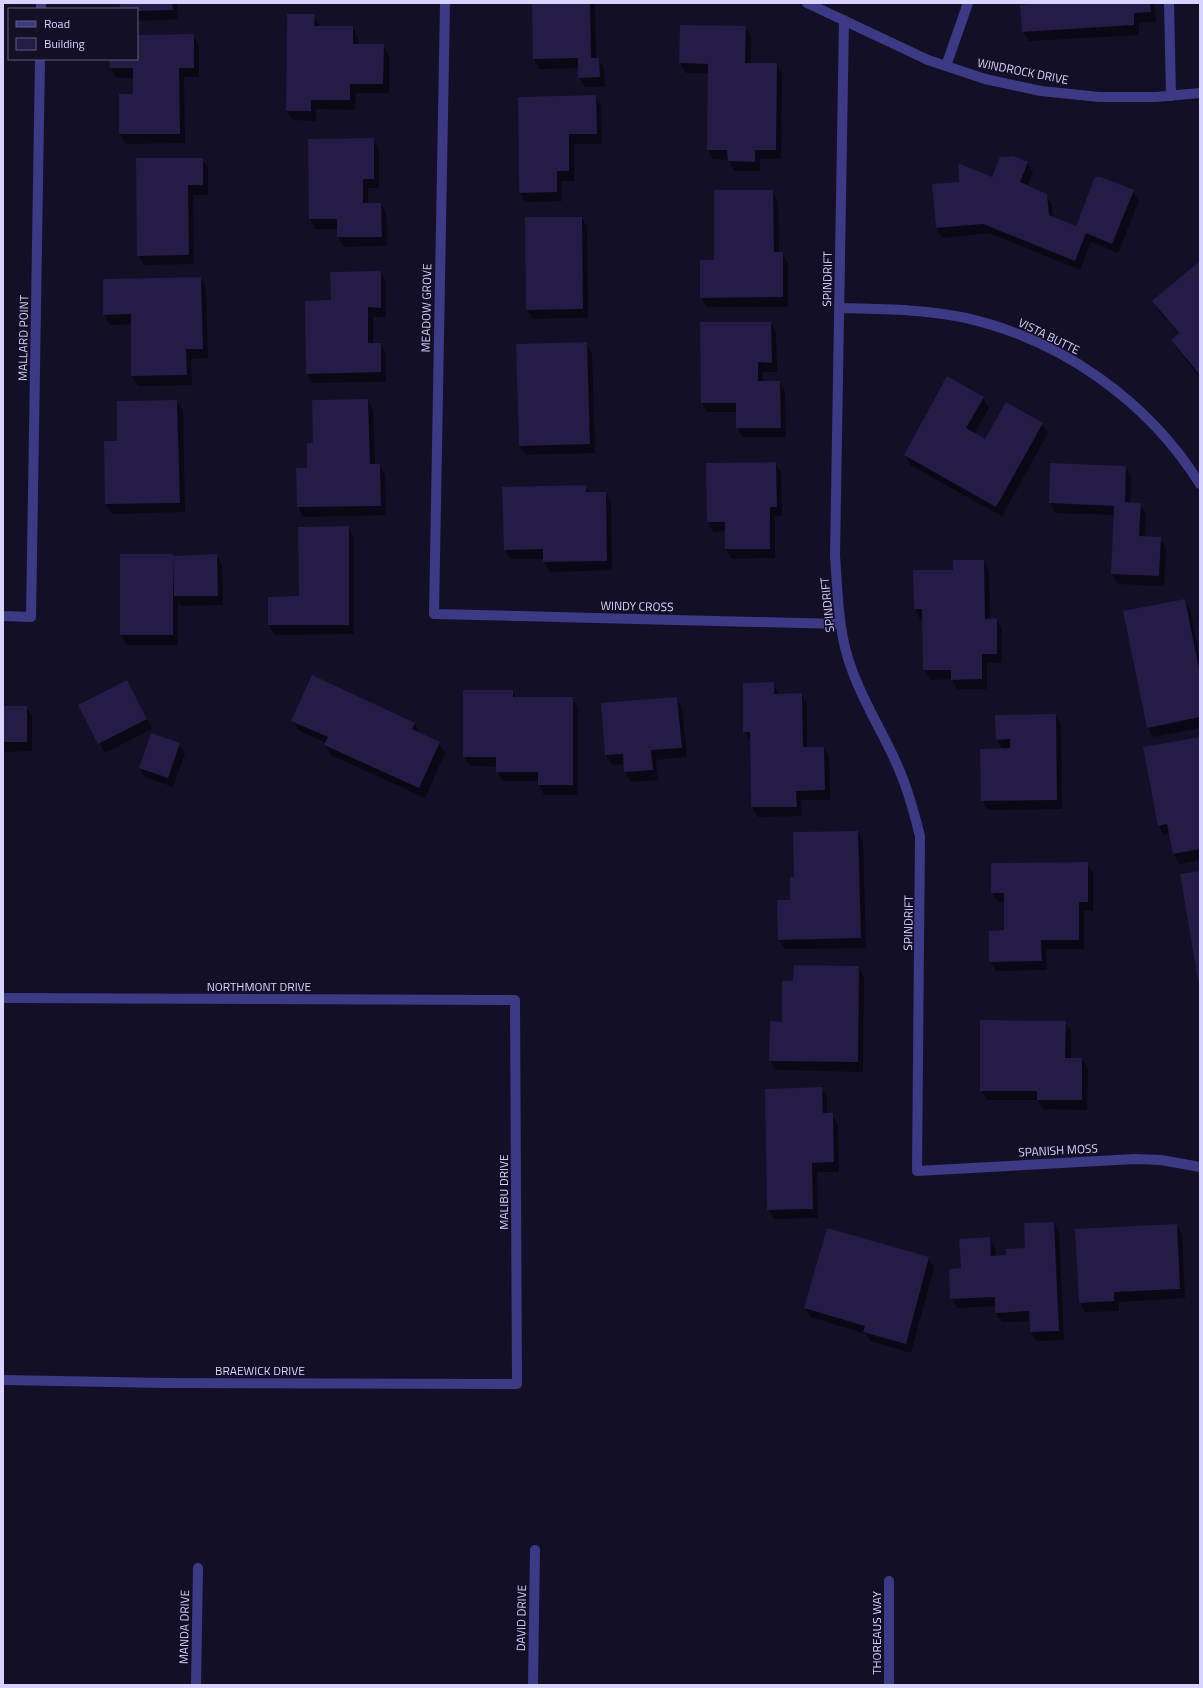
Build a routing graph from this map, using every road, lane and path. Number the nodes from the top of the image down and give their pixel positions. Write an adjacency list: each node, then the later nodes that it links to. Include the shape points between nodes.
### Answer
1 (445, 3): 12 (street, MEADOW GROVE)
2 (807, 3): 5 (street, WINDROCK DRIVE)
3 (968, 3): 7 (street)
4 (1169, 3): 9 (street)
5 (844, 20): 7 (street, WINDROCK DRIVE); 10 (street, SPINDRIFT)
6 (40, 60): 13 (street, MALLARD POINT, via 31,617)
7 (946, 66): 9 (street, WINDROCK DRIVE, via 985,79 1041,91 1099,97)
8 (1200, 93): 9 (street, WINDROCK DRIVE)
9 (1171, 96)
10 (839, 308): 11 (street, VISTA BUTTE, via 907,309 965,318 1004,329 1040,344 1082,367 1139,410 1167,439); 14 (street, SPINDRIFT, via 836,556)
11 (1200, 484)
12 (434, 614): 14 (street, WINDY CROSS)
13 (3, 616)
14 (840, 624): 18 (street, SPINDRIFT, via 851,669 864,701 898,766 920,836)
15 (3, 998): 16 (street, NORTHMONT DRIVE)
16 (514, 1000): 20 (street, MALIBU DRIVE)
17 (1200, 1167): 18 (street, SPANISH MOSS, via 1161,1160 1135,1159)
18 (917, 1171)
19 (3, 1380): 20 (street, BRAEWICK DRIVE)
20 (517, 1384)
21 (535, 1550): 25 (street, DAVID DRIVE)
22 (198, 1568): 24 (street, MANDA DRIVE)
23 (889, 1581): 26 (street, THOREAUS WAY)
24 (196, 1685)
25 (533, 1685)
26 (889, 1685)

